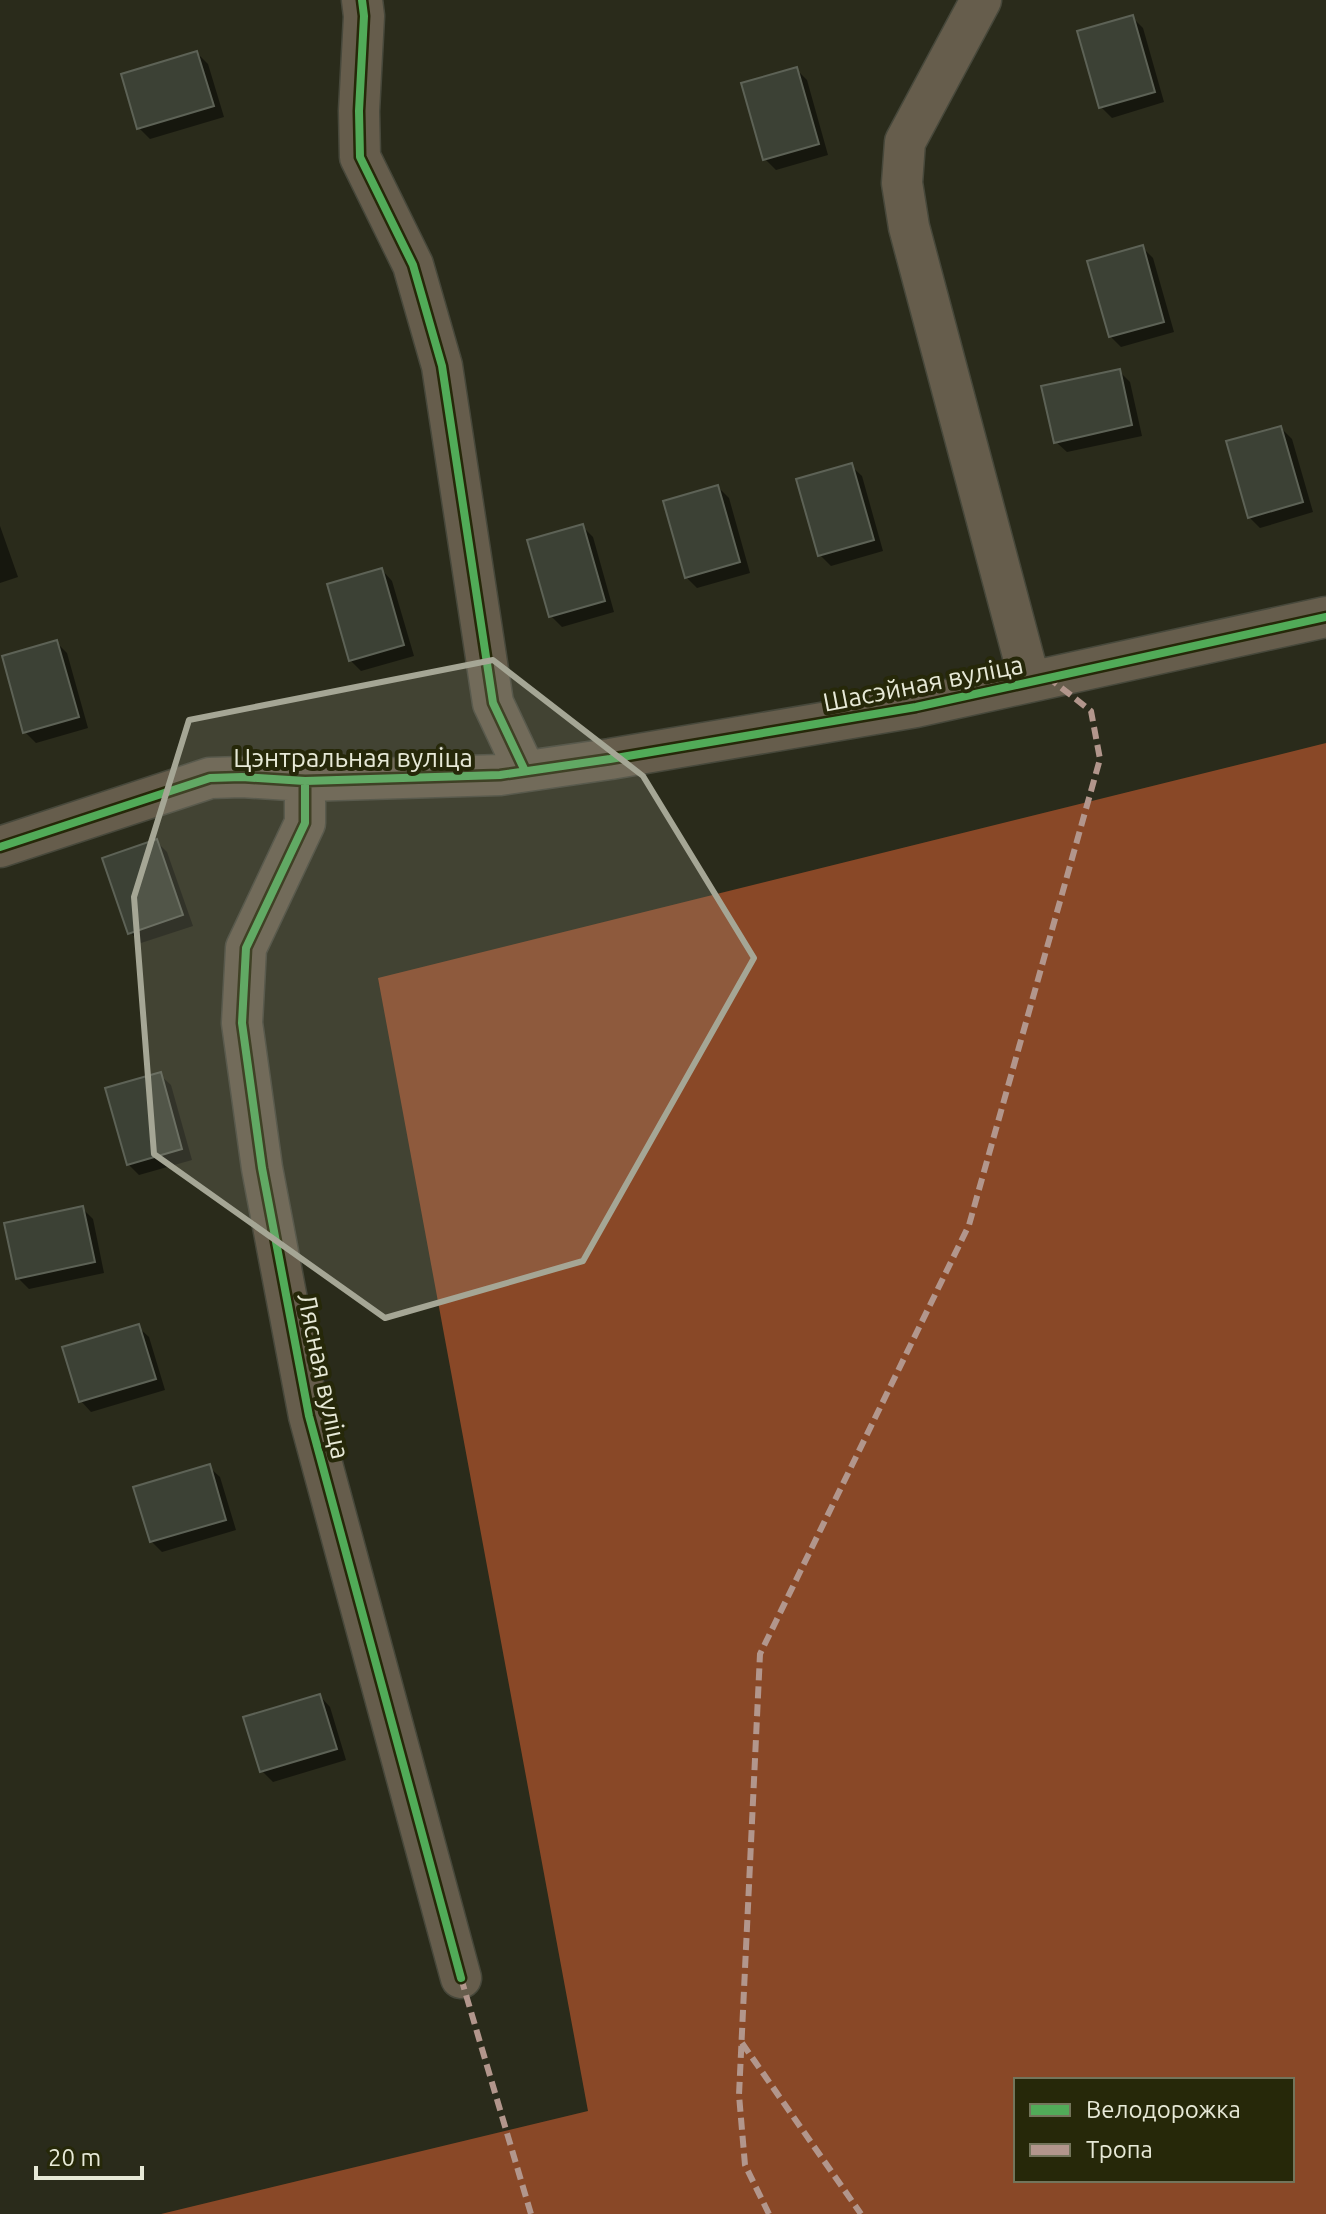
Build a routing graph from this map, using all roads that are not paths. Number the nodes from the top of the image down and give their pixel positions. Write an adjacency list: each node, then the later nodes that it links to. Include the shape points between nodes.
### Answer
1 (362, 0): 5 (street, via 360,157 413,265 442,366 493,703)
2 (981, 0): 4 (street, via 905,142 902,183 909,227)
3 (1326, 617): 4 (street, Шасэйная вуліца)
4 (1030, 682): 5 (street, Шасэйная вуліца, via 916,707)
5 (525, 771): 6 (street, Цэнтральная вуліца)
6 (305, 781): 7 (street, Цэнтральная вуліца, via 210,778); 8 (street, Лясная вуліца, via 305,823 246,948 242,1023 262,1168 309,1416)
7 (0, 847)
8 (461, 1978)

